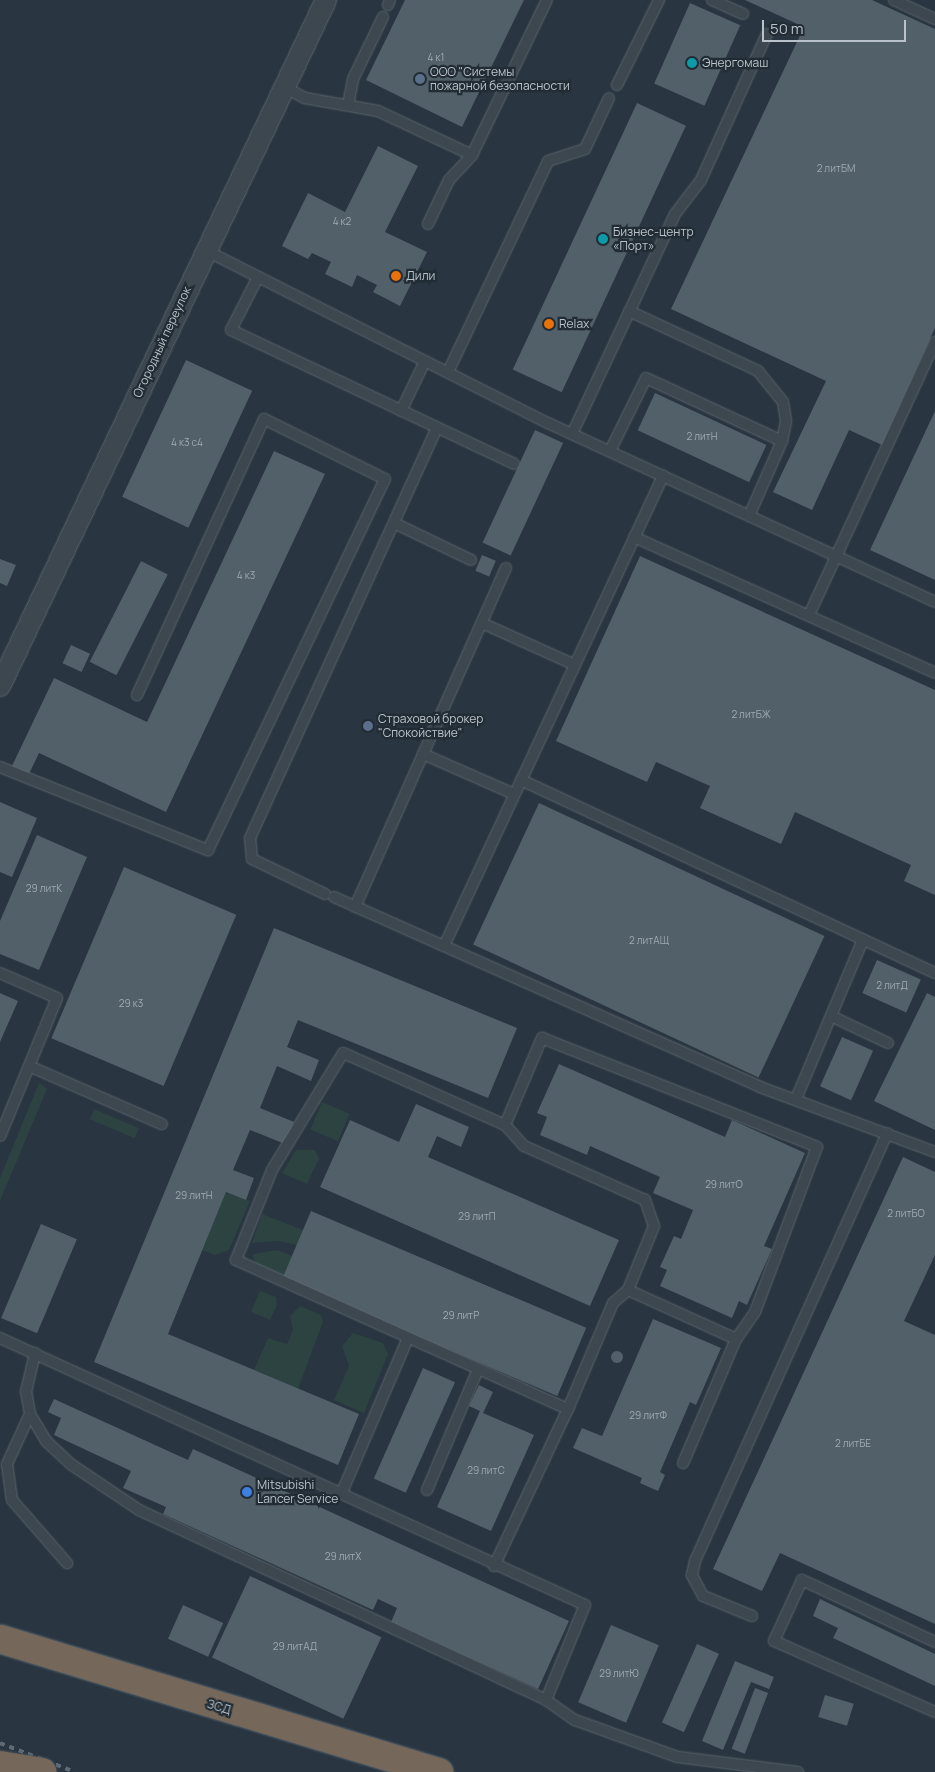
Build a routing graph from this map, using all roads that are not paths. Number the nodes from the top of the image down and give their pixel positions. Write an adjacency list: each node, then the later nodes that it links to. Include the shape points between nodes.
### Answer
1 (326, 0): 11 (street, Огородный переулок)
2 (546, 0): 14 (lane)
3 (659, 0): 10 (lane)
4 (712, 0): 6 (lane)
5 (894, 0): 8 (lane)
6 (743, 14)
7 (382, 18): 13 (lane, via 353,79)
8 (935, 19)
9 (767, 34): 18 (lane, via 701,180 675,214)
10 (617, 84)
11 (284, 87): 13 (lane, via 305,98); 16 (street, Огородный переулок)
12 (610, 98): 21 (lane, via 585,149 548,161)
13 (348, 105): 14 (lane, via 378,110)
14 (472, 155): 15 (lane, via 449,180)
15 (428, 224)
16 (205, 250): 17 (lane); 40 (street, Огородный переулок)
17 (258, 277): 20 (lane); 22 (lane, via 231,330)
18 (630, 311): 24 (lane); 25 (lane, via 758,371 783,402 786,420)
19 (935, 342): 32 (lane)
20 (425, 361): 21 (lane); 22 (lane)
21 (448, 372): 24 (lane)
22 (401, 411): 23 (lane)
23 (437, 428): 27 (lane); 30 (lane)
24 (572, 434): 26 (lane)
25 (782, 441): 26 (lane, via 646,378); 29 (lane)
26 (610, 451): 28 (lane)
27 (514, 464)
28 (663, 476): 29 (lane); 31 (lane)
29 (749, 516): 32 (lane)
30 (396, 524): 33 (lane); 46 (lane, via 250,838 252,858)
31 (634, 537): 36 (lane); 38 (lane)
32 (837, 557): 35 (lane); 36 (lane)
33 (471, 560)
34 (506, 568): 37 (lane)
35 (935, 602)
36 (809, 615): 39 (lane)
37 (482, 623): 38 (lane); 42 (lane)
38 (575, 665): 44 (lane)
39 (935, 673)
40 (0, 686)
41 (137, 695): 43 (lane, via 264,419 385,479 208,850)
42 (423, 754): 45 (lane); 46 (lane)
43 (0, 767)
44 (521, 780): 45 (lane); 47 (lane)
45 (514, 794): 48 (lane)
46 (355, 907): 48 (lane)
47 (863, 940): 50 (lane); 51 (lane)
48 (444, 946): 54 (lane, via 760,1087)
49 (0, 973): 53 (lane, via 57,998)
50 (935, 973)
51 (831, 1016): 52 (lane); 54 (lane)
52 (888, 1043)
53 (29, 1066): 55 (lane); 58 (lane)
54 (796, 1099): 57 (lane)
55 (162, 1124)
56 (505, 1125): 60 (lane, via 524,1146 645,1200 654,1226); 62 (lane, via 343,1053 272,1170 236,1260); 63 (lane, via 542,1038 817,1147 755,1312)
57 (888, 1133): 59 (lane); 73 (lane, via 695,1561 692,1575 704,1596)
58 (0, 1136)
59 (935, 1152)
60 (628, 1290): 63 (lane); 66 (lane, via 613,1303)
61 (0, 1338): 64 (lane)
62 (408, 1338): 65 (lane); 70 (lane)
63 (736, 1339): 68 (lane)
64 (36, 1353): 67 (lane, via 26,1391); 70 (lane)
65 (478, 1369): 66 (lane); 69 (lane)
66 (568, 1409): 72 (lane)
67 (30, 1414): 71 (lane, via 7,1464 12,1500); 76 (lane, via 46,1441 72,1465 139,1510)
68 (683, 1463)
69 (427, 1490)
70 (342, 1492): 72 (lane)
71 (67, 1563)
72 (494, 1566): 76 (lane, via 585,1605)
73 (752, 1616)
74 (0, 1639): 80 (highway, ЗСД)
75 (935, 1642): 77 (lane, via 802,1580 774,1641)
76 (546, 1700): 81 (lane, via 575,1720 678,1757)
77 (935, 1712)
78 (0, 1764): 79 (highway, bridge)
79 (42, 1772)
80 (439, 1772)
81 (798, 1772)

